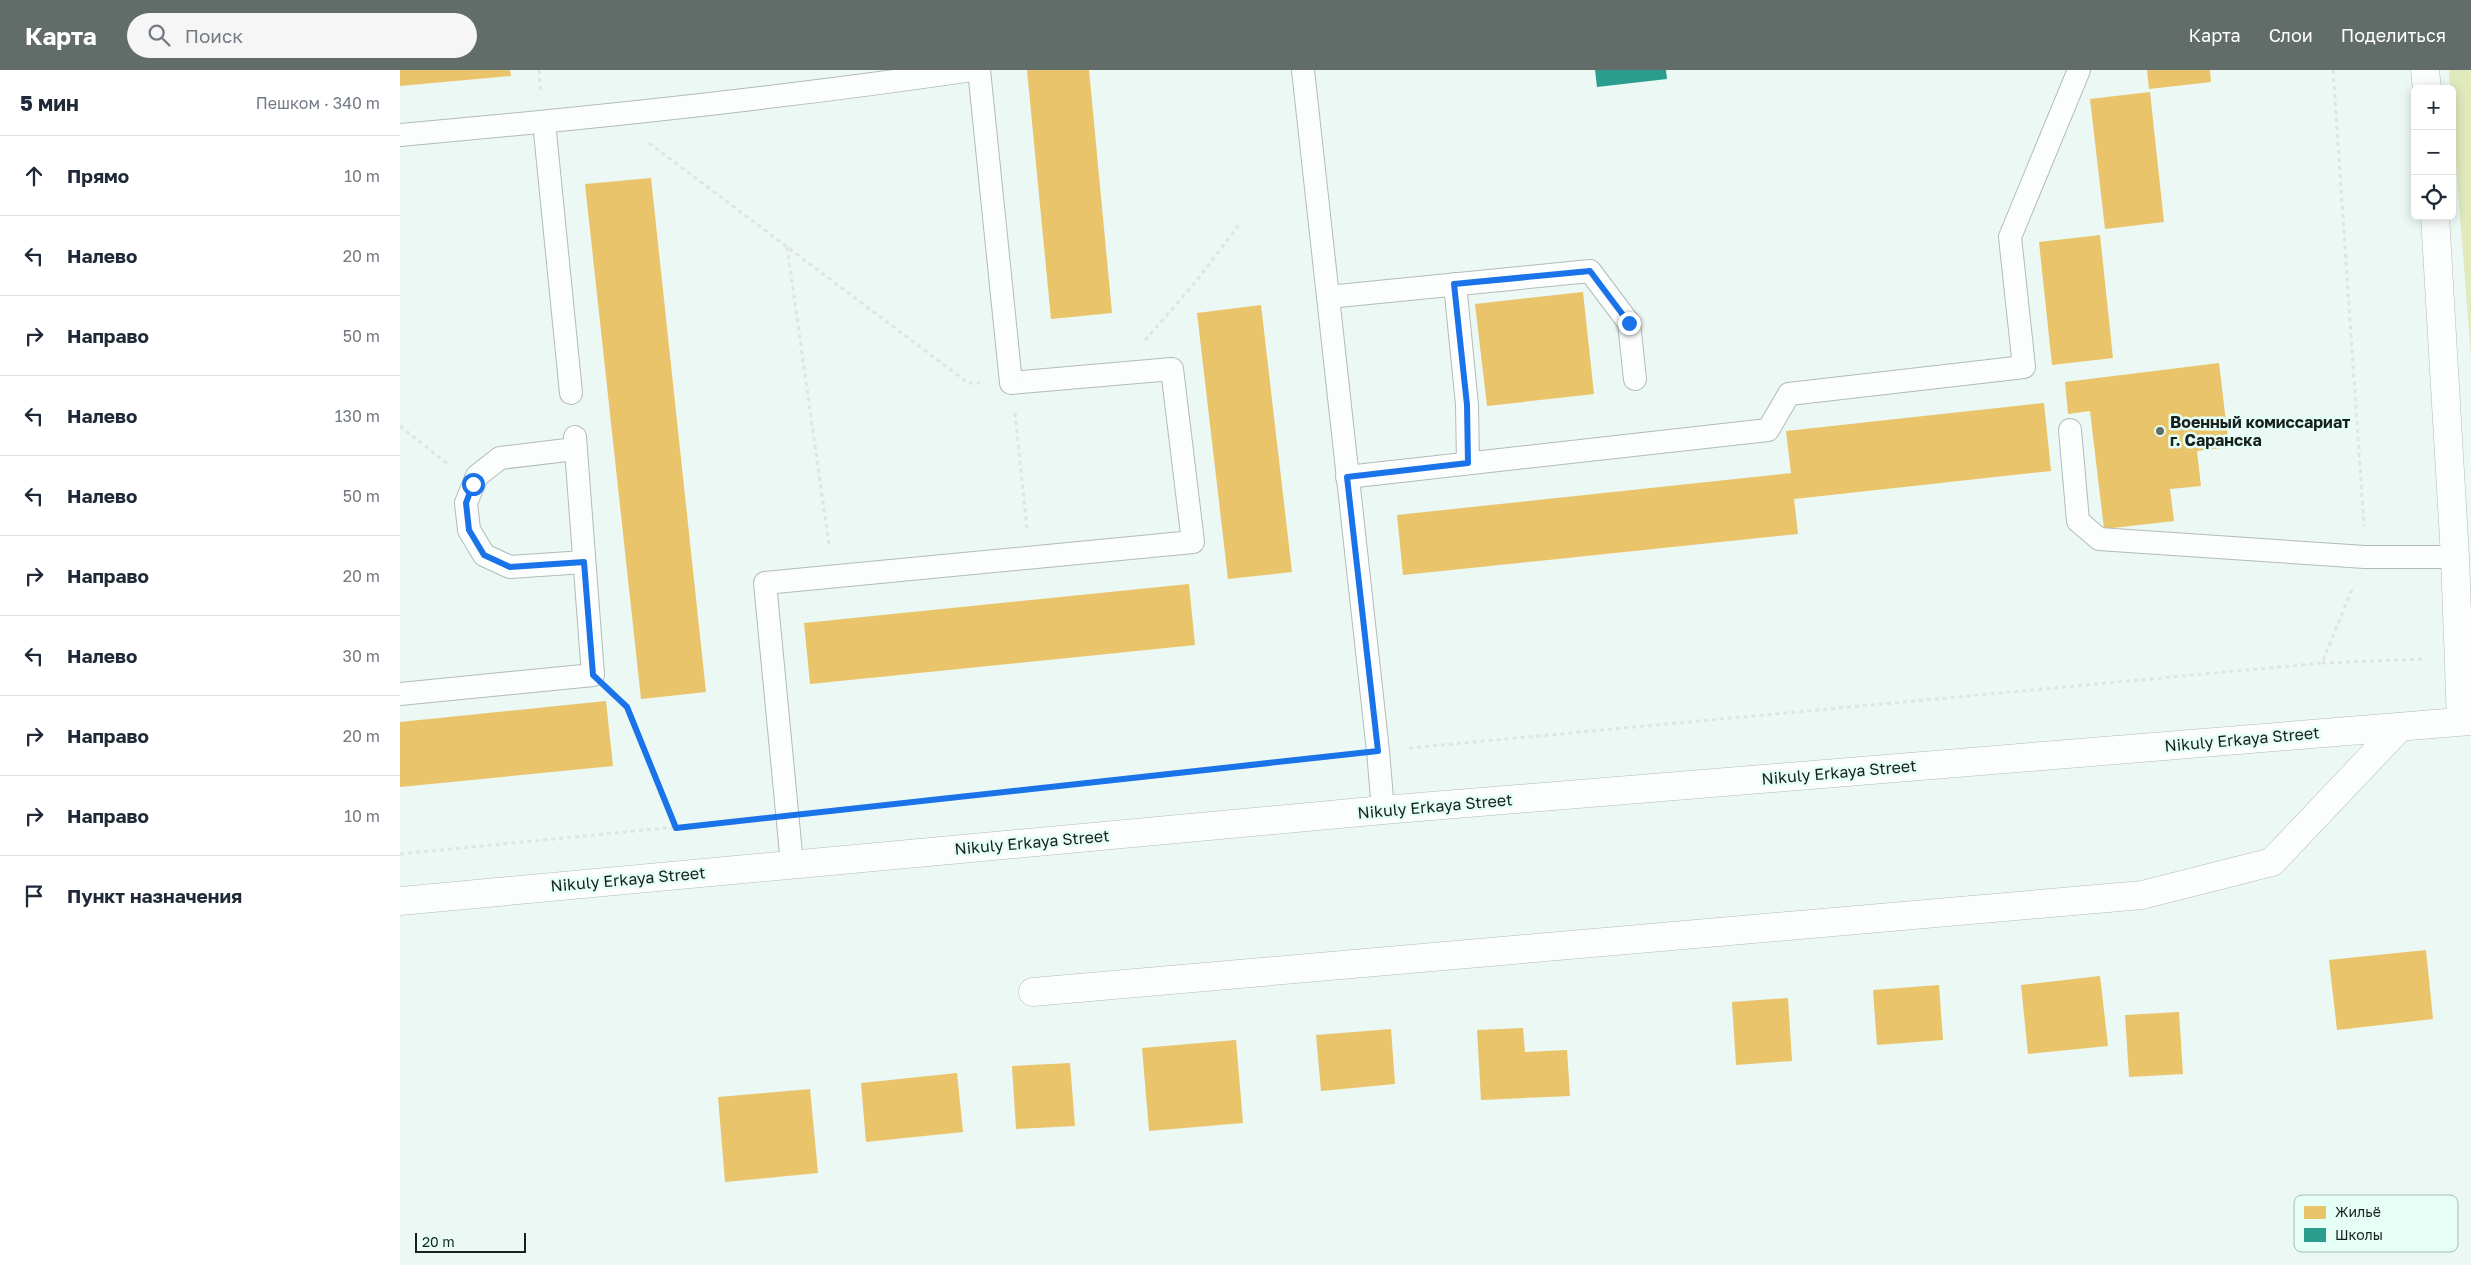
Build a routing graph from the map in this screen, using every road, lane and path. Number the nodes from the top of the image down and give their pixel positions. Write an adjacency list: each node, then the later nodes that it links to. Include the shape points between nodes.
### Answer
1 (972, 70): 8 (lane, via 846,88)
2 (979, 70): 18 (lane)
3 (1303, 70): 15 (lane)
4 (2079, 70): 22 (lane, via 2010,237 2024,367 1789,394 1768,430)
5 (2333, 70): 27 (path)
6 (2425, 70): 7 (street)
7 (2427, 85)
8 (609, 114): 9 (lane); 13 (path)
9 (544, 122): 10 (lane); 19 (lane)
10 (400, 134)
11 (2435, 220): 26 (street)
12 (1241, 222): 16 (path, via 1194,284 1145,339)
13 (787, 247): 18 (path, via 968,383); 29 (path)
14 (1454, 284): 15 (lane); 17 (lane, via 1590,271 1629,323); 22 (lane, via 1467,405)
15 (1328, 297): 23 (lane)
16 (1140, 372): 18 (lane); 25 (lane, via 1172,369 1193,542)
17 (1635, 379)
18 (1011, 383): 25 (path)
19 (571, 393)
20 (400, 426): 24 (path)
21 (2070, 430): 27 (lane, via 2078,521 2099,540)
22 (1468, 463): 23 (lane)
23 (1347, 477): 36 (lane)
24 (473, 484): 28 (lane, via 466,503 469,530 484,555 510,567); 28 (lane, via 477,476 500,458 575,443)
25 (1030, 556): 29 (lane)
26 (2455, 557): 27 (lane); 30 (street)
27 (2365, 558): 31 (path)
28 (584, 562): 32 (lane)
29 (833, 576): 38 (lane, via 764,583)
30 (2459, 658): 31 (path); 34 (street)
31 (2322, 663): 36 (path)
32 (593, 675): 33 (lane); 39 (path, via 627,707)
33 (400, 694)
34 (2466, 721): 35 (street, Nikuly Erkaya Street)
35 (2400, 727): 37 (street, Nikuly Erkaya Street); 43 (street, via 2272,862 2142,895)
36 (1378, 751): 37 (lane); 38 (path)
37 (1383, 810): 41 (street, Nikuly Erkaya Street)
38 (788, 816): 39 (path); 41 (lane)
39 (676, 828): 40 (path)
40 (400, 854)
41 (792, 864): 42 (street, Nikuly Erkaya Street)
42 (400, 901)
43 (1033, 992)

